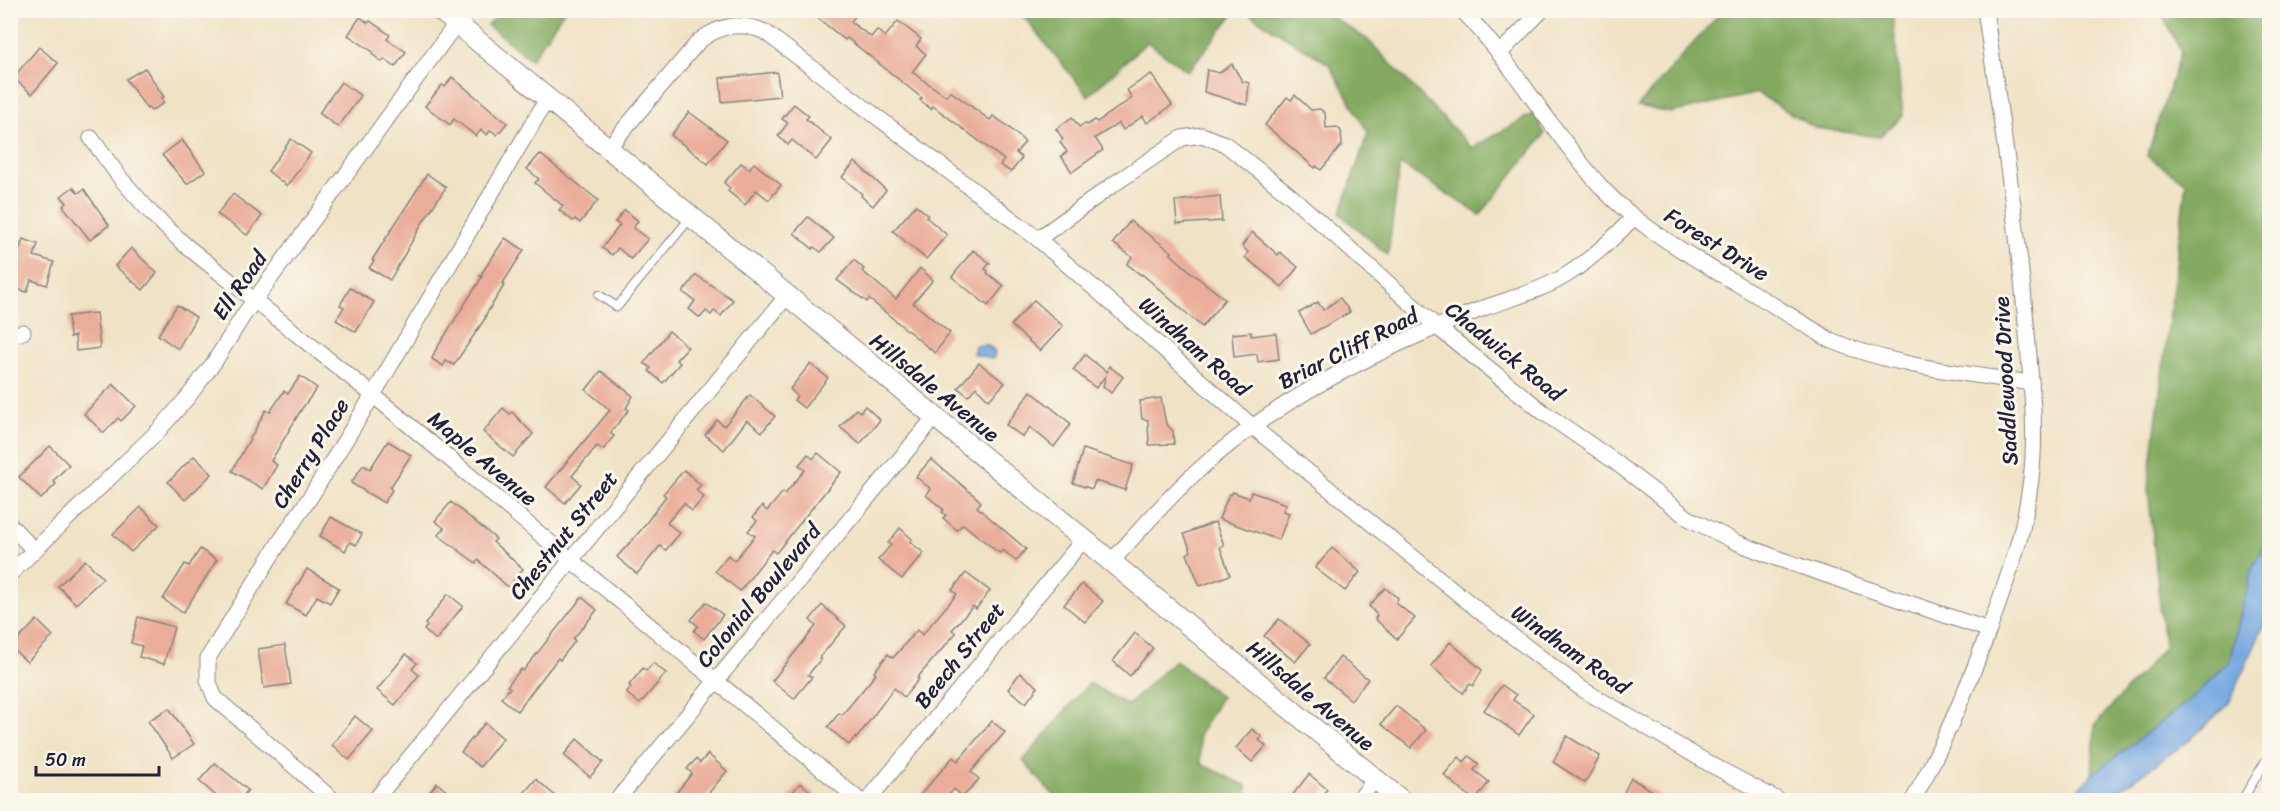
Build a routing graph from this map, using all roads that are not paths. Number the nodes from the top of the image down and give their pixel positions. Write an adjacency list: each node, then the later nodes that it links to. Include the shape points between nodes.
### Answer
1 (440, 10): 5 (street, Hillsdale Avenue)
2 (1462, 10): 6 (street, Forest Drive)
3 (1542, 10): 6 (street)
4 (1985, 10): 17 (street, Saddlewood Drive, via 2013,200)
5 (456, 24): 7 (street, Hillsdale Avenue); 15 (street, Ell Road)
6 (1499, 54): 11 (street, Forest Drive, via 1576,157)
7 (547, 99): 9 (street, Hillsdale Avenue); 18 (street, Cherry Place)
8 (91, 138): 15 (street, Maple Avenue, via 152,213 185,245)
9 (608, 148): 10 (street, Hillsdale Avenue); 12 (street, Windham Road, via 699,41 725,26 756,28)
10 (691, 217): 13 (lane, via 617,307); 14 (street, Hillsdale Avenue)
11 (1634, 217): 16 (street, Briar Cliff Road, via 1608,244 1563,278); 17 (street, Forest Drive, via 1661,238 1830,340 1895,362)
12 (1038, 239): 16 (street, Chadwick Road, via 1182,138 1202,135 1225,144 1291,195); 20 (street, Windham Road)
13 (599, 295)
14 (786, 297): 19 (street, Hillsdale Avenue); 24 (street, Chestnut Street)
15 (255, 300): 18 (street, Maple Avenue); 23 (street, Ell Road, via 215,361 159,430)
16 (1437, 327): 20 (street, Briar Cliff Road, via 1362,361); 27 (street, Chadwick Road, via 1688,518 1779,559)
17 (2031, 383): 27 (street, Saddlewood Drive, via 2034,438 2026,516 2015,561)
18 (373, 395): 24 (street, Maple Avenue); 31 (street, Cherry Place, via 208,658 208,680 214,698)
19 (934, 418): 22 (street, Hillsdale Avenue); 28 (street, Colonial Boulevard)
20 (1253, 427): 25 (street, Briar Cliff Road, via 1194,474); 38 (street, Windham Road, via 1483,614 1582,689)
21 (10, 525): 23 (street)
22 (1084, 539): 25 (street, Hillsdale Avenue); 35 (street, Beech Street)
23 (34, 550): 26 (street, Ell Road)
24 (571, 561): 28 (street, Maple Avenue); 32 (street, Chestnut Street)
25 (1112, 561): 30 (street, Hillsdale Avenue)
26 (10, 574)
27 (1989, 630): 39 (street, Saddlewood Drive, via 1950,730)
28 (716, 681): 33 (street, Colonial Boulevard); 34 (street, Maple Avenue)
29 (2270, 754): 40 (lane)
30 (1375, 779): 36 (street); 37 (street, Hillsdale Avenue)
31 (333, 801)
32 (375, 801)
33 (617, 801)
34 (859, 801)
35 (868, 801)
36 (1359, 801)
37 (1401, 801)
38 (1778, 801)
39 (1913, 801)
40 (2242, 801)

